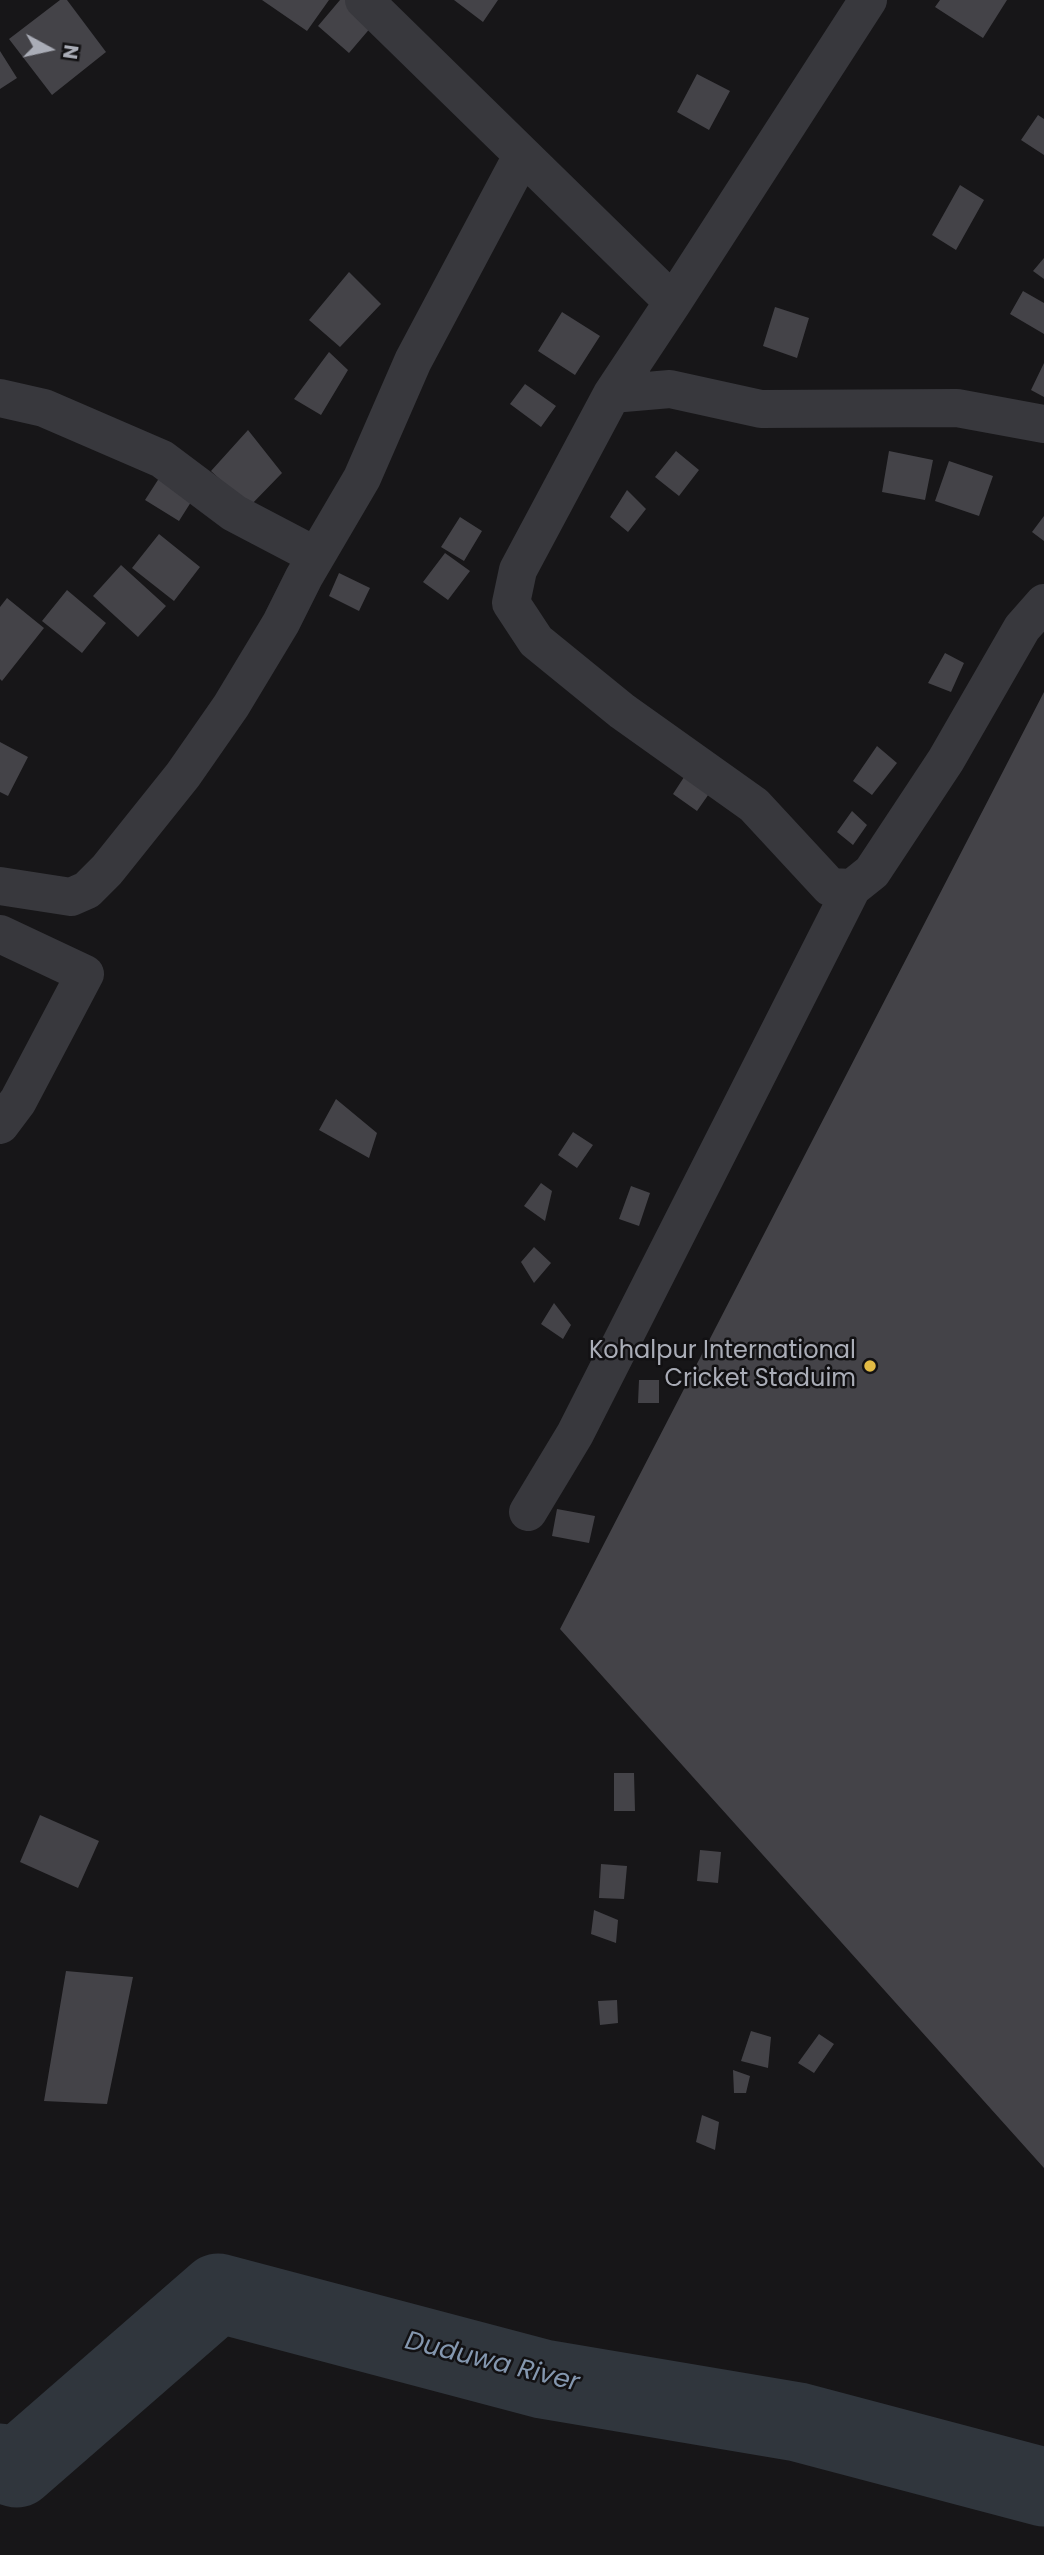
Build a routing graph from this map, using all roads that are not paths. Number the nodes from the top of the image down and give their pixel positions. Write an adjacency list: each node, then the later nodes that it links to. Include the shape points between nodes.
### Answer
1 (364, 0): 3 (street)
2 (868, 0): 4 (street)
3 (522, 156): 4 (street); 8 (street, via 413,361 362,478)
4 (673, 302): 5 (street)
5 (612, 394): 7 (street, via 670,389 761,409 957,408); 11 (street, via 518,570 511,603 536,641 622,711 754,804 830,887)
6 (0, 398): 8 (street, via 44,408 162,459 234,513)
7 (1044, 424)
8 (316, 556): 10 (street, via 231,706 107,870 87,890 71,897)
9 (1044, 603): 11 (street, via 1021,628 946,760 872,872)
10 (0, 886)
11 (852, 888): 16 (street, via 575,1434)
12 (0, 934): 14 (street)
13 (0, 946): 14 (street)
14 (85, 974): 15 (street, via 18,1101)
15 (0, 1125)
16 (528, 1512)

